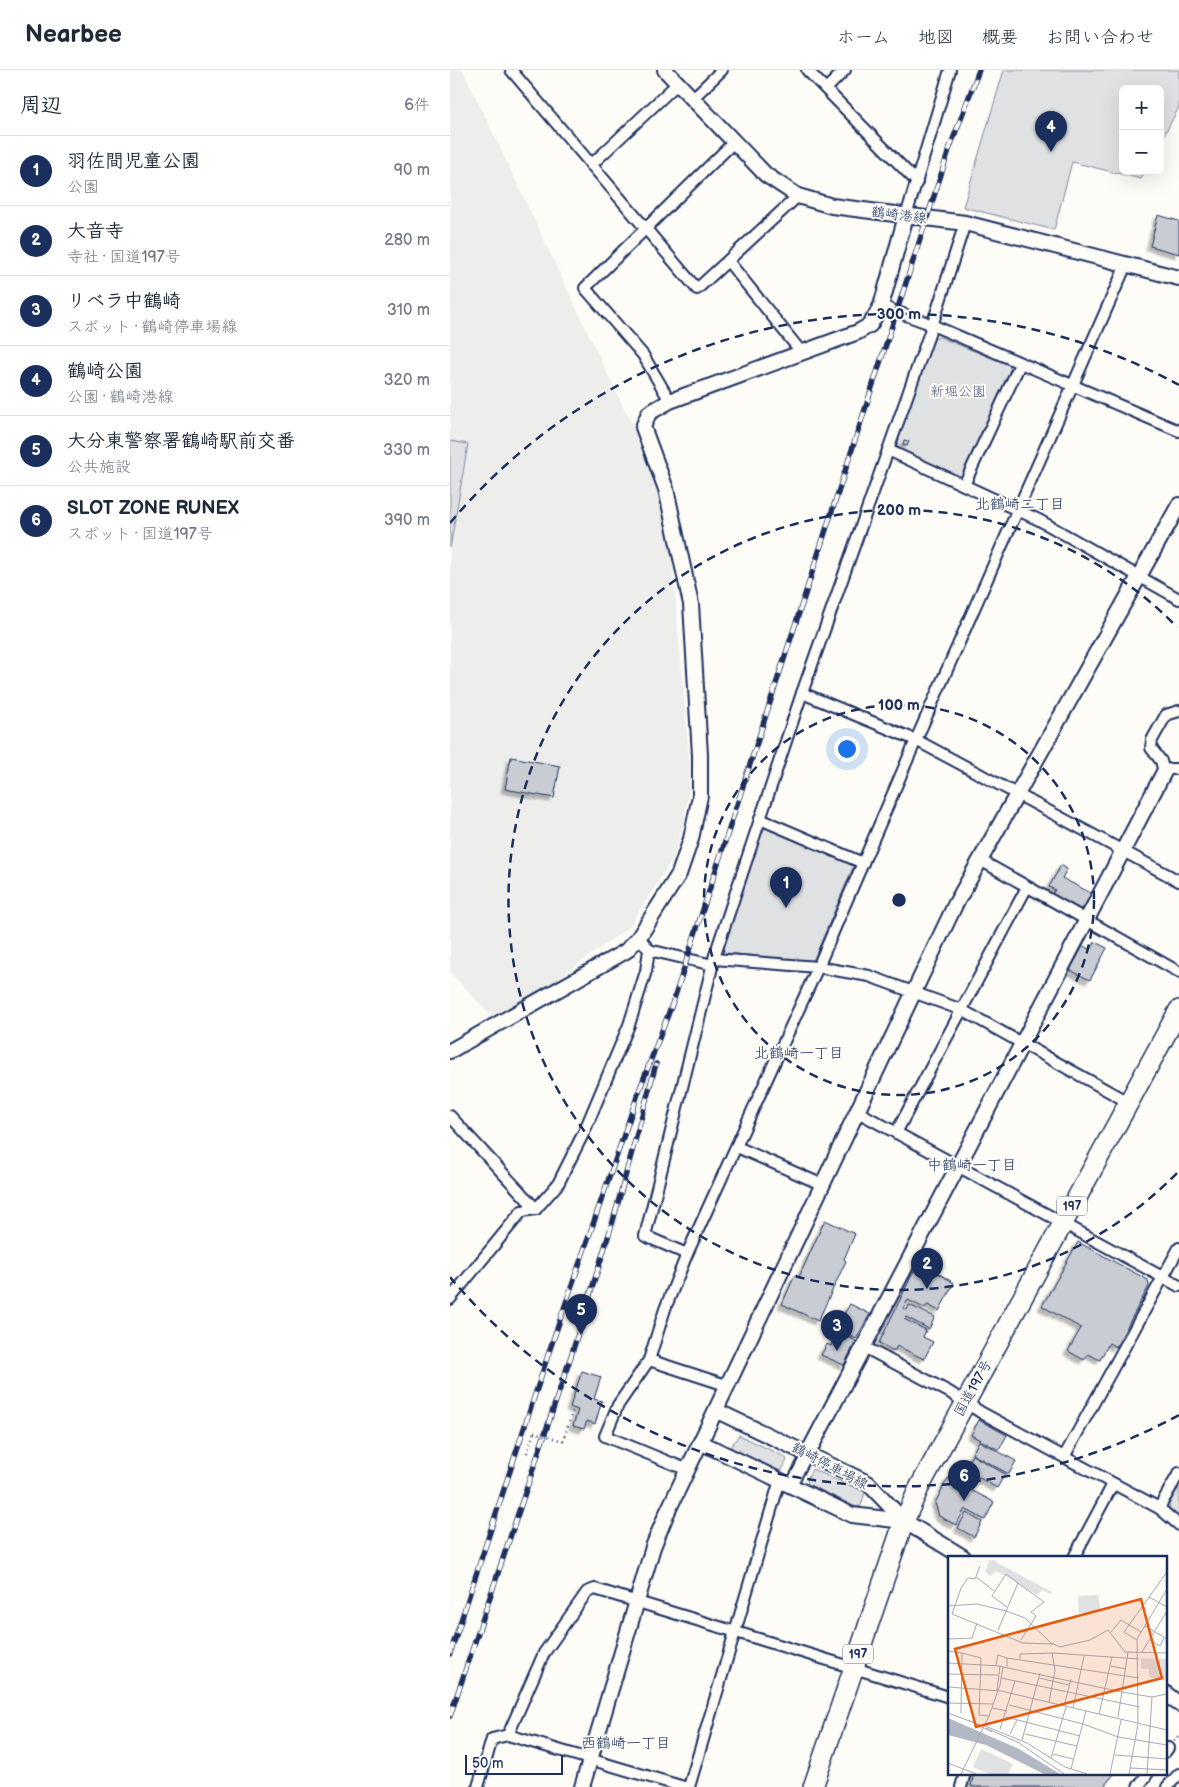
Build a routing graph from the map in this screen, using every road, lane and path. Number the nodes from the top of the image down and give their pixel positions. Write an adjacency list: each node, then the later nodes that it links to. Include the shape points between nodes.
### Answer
1 (511, 70): 11 (street)
2 (665, 70): 7 (street, 鶴崎港線)
3 (722, 70): 9 (street)
4 (808, 70): 8 (street)
5 (845, 70): 8 (street)
6 (950, 70): 12 (street)
7 (678, 83): 9 (street, 鶴崎港線); 11 (street)
8 (826, 89): 12 (street)
9 (693, 98): 10 (street, 鶴崎港線)
10 (734, 142): 13 (street, 鶴崎港線, via 766,175); 16 (street)
11 (591, 164): 16 (street)
12 (917, 182): 14 (street)
13 (798, 196): 14 (street, 鶴崎港線, via 832,206); 17 (street)
14 (906, 216): 15 (street, 鶴崎港線); 20 (street)
15 (965, 223): 18 (street, 鶴崎港線); 21 (street)
16 (646, 229): 17 (street, via 697,289); 25 (street, via 585,288 643,355)
17 (728, 261): 22 (street)
18 (1126, 265): 19 (street, 鶴崎港線); 24 (street)
19 (1179, 278)
20 (881, 306): 21 (street); 22 (street, via 870,325)
21 (932, 326): 23 (street); 27 (street)
22 (802, 353): 25 (street)
23 (1020, 364): 24 (street); 28 (street)
24 (1073, 386): 26 (street); 30 (street)
25 (670, 401): 46 (street, via 649,413 643,427 666,489 690,604 700,796 679,874)
26 (1179, 431)
27 (888, 450): 28 (street); 33 (street)
28 (964, 485): 30 (street)
29 (1179, 505): 31 (street)
30 (1018, 510): 31 (street); 35 (street)
31 (1139, 577): 32 (street); 38 (street)
32 (1179, 600)
33 (802, 693): 35 (street); 39 (street)
34 (1179, 711): 37 (street, via 1166,715 1151,744)
35 (916, 740): 38 (street); 42 (street)
36 (1179, 769): 37 (street)
37 (1164, 772): 40 (street)
38 (1017, 794): 40 (street); 41 (street)
39 (760, 819): 42 (street); 48 (street)
40 (1124, 852): 43 (street); 45 (street)
41 (980, 860): 44 (street); 51 (street)
42 (863, 863): 49 (street)
43 (1179, 881)
44 (1027, 887): 45 (street); 52 (street)
45 (1088, 921): 50 (street); 54 (street)
46 (639, 937): 47 (street); 55 (street, via 626,951)
47 (649, 950): 48 (street); 63 (street, via 646,971 629,1025 584,1132 558,1184)
48 (713, 962): 49 (street); 66 (street, via 645,1236)
49 (818, 967): 51 (street, via 869,976); 60 (street)
50 (1179, 972)
51 (914, 992): 52 (street); 57 (street)
52 (962, 1010): 54 (street); 59 (street)
53 (1179, 1010): 56 (highway, 国道197号 / 197)
54 (1023, 1044): 56 (street); 61 (street)
55 (450, 1051)
56 (1128, 1102): 64 (highway, 国道197号 / 197)
57 (858, 1112): 59 (street); 62 (street)
58 (450, 1116): 63 (street)
59 (896, 1133): 61 (street)
60 (737, 1147): 62 (street); 66 (street)
61 (959, 1167): 64 (street); 70 (street)
62 (823, 1186): 72 (street)
63 (536, 1209): 69 (street, via 522,1211)
64 (1063, 1224): 67 (street); 73 (highway, 国道197号 / 197)
65 (1179, 1248): 67 (street)
66 (687, 1254): 71 (street)
67 (1163, 1278): 68 (street); 79 (street)
68 (1179, 1286)
69 (450, 1299)
70 (864, 1347): 73 (street); 78 (street)
71 (649, 1360): 72 (street); 80 (street, via 618,1405 605,1436)
72 (729, 1386): 75 (street)
73 (966, 1402): 79 (street); 85 (highway, 国道197号 / 197, via 918,1488)
74 (573, 1410): 77 (path, bridge, via 563,1441 534,1432)
75 (717, 1411): 76 (street); 78 (street, 鶴崎停車場線)
76 (702, 1443): 80 (street); 82 (street)
77 (528, 1453)
78 (808, 1453): 82 (street); 85 (street, 鶴崎停車場線, via 868,1483)
79 (1064, 1457): 83 (street)
80 (688, 1470): 89 (street, via 653,1547)
81 (1179, 1473): 84 (street)
82 (785, 1483): 85 (street, via 852,1515); 90 (street)
83 (1113, 1484): 84 (street); 88 (street)
84 (1159, 1508): 86 (street)
85 (904, 1521): 87 (street); 91 (highway, 国道197号 / 197)
86 (1179, 1525)
87 (961, 1556)
88 (1075, 1556)
89 (637, 1602): 90 (street); 95 (street, via 595,1588 587,1592 544,1653); 96 (street)
90 (735, 1632): 91 (street); 103 (street)
91 (854, 1668): 93 (street); 104 (highway, 国道197号 / 197)
92 (1166, 1694): 94 (street)
93 (948, 1697)
94 (1179, 1704)
95 (508, 1735): 96 (street); 100 (street, via 492,1740)
96 (590, 1759): 101 (street); 102 (street)
97 (965, 1774): 105 (street)
98 (1147, 1774): 106 (street)
99 (1179, 1774): 107 (street)
100 (478, 1787)
101 (582, 1787)
102 (684, 1787)
103 (689, 1787)
104 (813, 1787)
105 (961, 1787)
106 (1138, 1787)
107 (1167, 1787)

